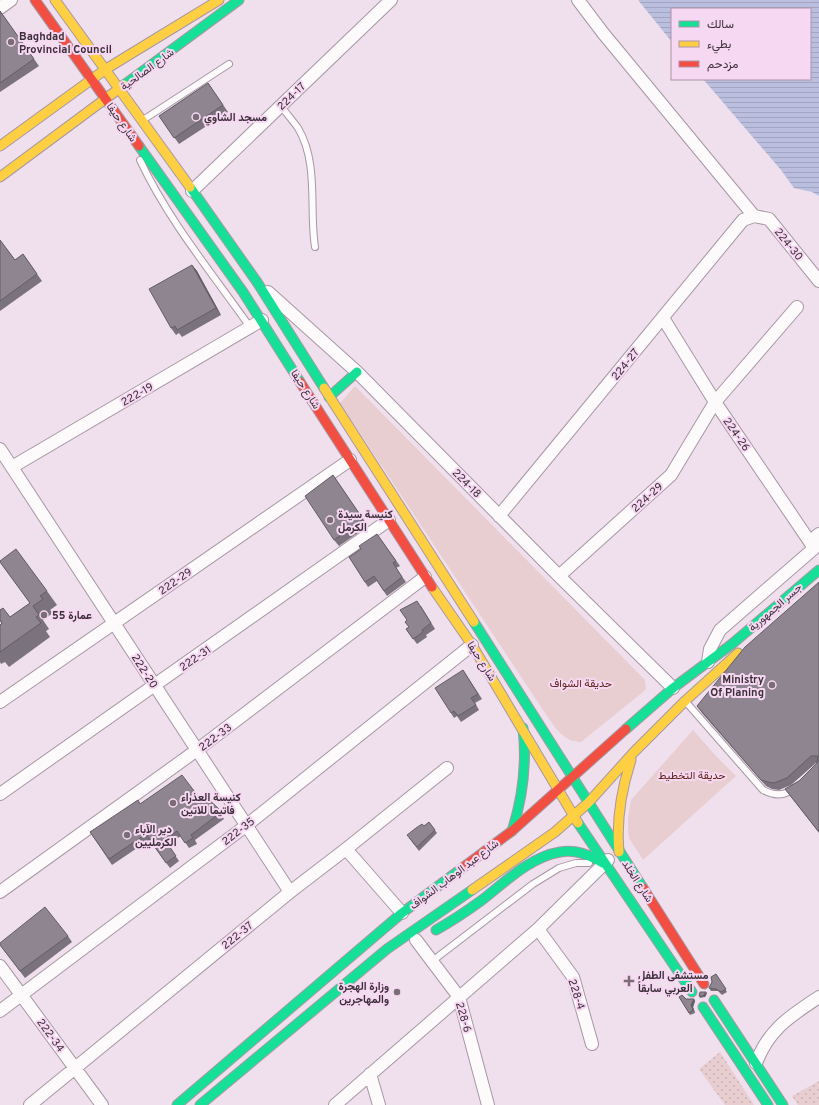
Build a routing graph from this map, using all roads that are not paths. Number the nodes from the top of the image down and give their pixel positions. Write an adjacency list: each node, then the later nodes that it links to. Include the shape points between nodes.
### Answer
1 (11, 0): 8 (street)
2 (35, 0): 11 (main road, شارع حيفا)
3 (219, 0): 10 (main road, شارع الصالحية)
4 (390, 0): 14 (street, 224-17)
5 (578, 0): 20 (street)
6 (60, 2): 10 (main road, شارع حيفا)
7 (237, 2): 12 (main road, شارع الصالحية)
8 (0, 8)
9 (229, 64): 15 (lane)
10 (106, 69): 11 (main road, شارع الصالحية); 12 (main road, شارع حيفا)
11 (92, 79): 13 (main road, شارع حيفا); 17 (main road, شارع الصالحية)
12 (120, 88): 13 (main road, شارع الصالحية); 15 (main road, شارع حيفا)
13 (106, 98): 16 (main road, شارع حيفا); 18 (main road, شارع الصالحية)
14 (281, 106): 19 (street, 224-17); 21 (lane, via 298,129 308,153 312,177 312,229)
15 (142, 121): 19 (main road, شارع حيفا)
16 (132, 136): 26 (main road, شارع حيفا); 27 (lane, via 155,188)
17 (0, 146)
18 (0, 177)
19 (192, 191): 23 (main road, شارع حيفا)
20 (754, 216): 22 (street, 224-30, via 769,219); 25 (street, 224-27, via 743,220)
21 (315, 247)
22 (819, 281)
23 (257, 282): 28 (street, 224-18); 29 (main road, شارع حيفا)
24 (797, 307): 30 (street, 224-29)
25 (663, 318): 30 (street, 224-26); 34 (street, 224-27)
26 (262, 320): 27 (street, 222-19); 32 (main road, شارع حيفا)
27 (250, 327): 33 (street, 222-19)
28 (358, 372): 29 (main road); 34 (street, 224-18)
29 (329, 397): 53 (main road, شارع حيفا)
30 (715, 402): 36 (street, 224-26); 38 (street, 224-29, via 671,475)
31 (0, 450): 33 (street, 222-20)
32 (350, 460): 35 (main road, شارع حيفا); 40 (street, 222-29)
33 (12, 467): 40 (street, 222-20)
34 (500, 516): 38 (street, 224-18)
35 (389, 520): 39 (main road, شارع حيفا); 45 (street, 222-31)
36 (816, 542): 44 (street, via 720,630 710,648)
37 (819, 570): 41 (main road, جسر الجمهورية)
38 (559, 576): 46 (street, 224-18)
39 (425, 577): 42 (main road, شارع حيفا); 50 (street, 222-33)
40 (114, 623): 45 (street, 222-20); 48 (street, 222-29)
41 (732, 644): 44 (main road, شارع عبد الوهاب الشواف)
42 (472, 645): 49 (main road, شارع حيفا); 59 (street, 222-35)
43 (741, 650): 47 (main road, شارع عبد الوهاب الشواف)
44 (708, 662): 46 (main road, شارع عبد الوهاب الشواف)
45 (156, 686): 50 (street, 222-20); 56 (street, 222-31)
46 (673, 688): 53 (main road, شارع عبد الوهاب الشواف)
47 (685, 701): 51 (main road, شارع عبد الوهاب الشواف); 54 (lane, via 763,790 772,794 783,794)
48 (0, 702)
49 (523, 728): 55 (main road, شارع حيفا); 60 (main road, via 525,778)
50 (198, 750): 59 (street, 222-20); 64 (street, 222-33)
51 (634, 752): 57 (main road, شارع عبد الوهاب الشواف); 62 (main road, via 618,812 616,831)
52 (446, 768): 61 (street, 222-37)
53 (572, 778): 55 (main road, شارع عبد الوهاب الشواف); 57 (main road, شارع الخلد)
54 (797, 786)
55 (558, 790): 58 (main road, شارع الخلد); 60 (main road, شارع عبد الوهاب الشواف)
56 (0, 794)
57 (588, 803): 58 (main road, شارع عبد الوهاب الشواف); 62 (main road, شارع الخلد)
58 (573, 816): 63 (main road, شارع الخلد); 69 (main road, شارع عبد الوهاب الشواف, via 549,836)
59 (247, 825): 65 (street, 222-20); 74 (street, 222-35)
60 (512, 831): 66 (main road, شارع عبد الوهاب الشواف)
61 (346, 849): 65 (street, 222-37); 66 (street)
62 (619, 852): 63 (street); 72 (main road, شارع الخلد)
63 (603, 863): 67 (street); 68 (main road, via 591,854 581,852 560,851 547,855 464,912); 70 (lane, via 576,863 560,868 533,884); 73 (main road, شارع الخلد)
64 (0, 892)
65 (290, 892): 82 (street, 222-37)
66 (402, 914): 86 (main road, شارع عبد الوهاب الشواف)
67 (538, 928): 76 (street); 80 (street, 228-4, via 573,977)
68 (423, 936): 69 (main road); 70 (street, 228-6)
69 (387, 949): 87 (main road, شارع عبد الوهاب الشواف)
70 (431, 962): 76 (street, 228-6)
71 (0, 966): 74 (street, 222-34)
72 (704, 984)
73 (692, 992)
74 (22, 995): 79 (street, 222-35); 82 (street, 222-34)
75 (819, 997): 81 (street, via 776,1028 764,1044)
76 (459, 998): 83 (street); 90 (street, 228-6)
77 (714, 1000): 81 (main road)
78 (703, 1008): 91 (main road)
79 (0, 1011)
80 (592, 1044)
81 (756, 1063): 92 (main road)
82 (75, 1068): 84 (street, 222-37); 85 (street, 222-34)
83 (370, 1074): 88 (street); 89 (street)
84 (30, 1105)
85 (102, 1105)
86 (177, 1105)
87 (200, 1105)
88 (335, 1105)
89 (379, 1105)
90 (488, 1105)
91 (768, 1105)
92 (783, 1105)

